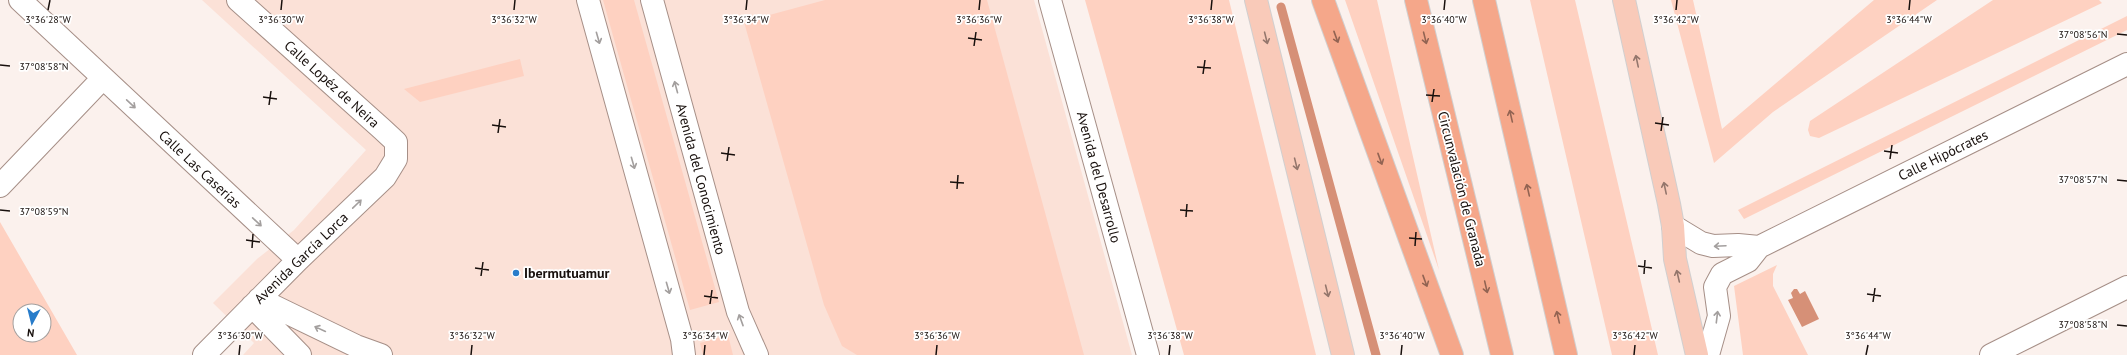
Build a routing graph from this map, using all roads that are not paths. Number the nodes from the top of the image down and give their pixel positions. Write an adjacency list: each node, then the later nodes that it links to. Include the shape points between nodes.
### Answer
1 (20, 0): 12 (street, Calle Las Caserías)
2 (238, 0): 13 (street, Calle Lopéz de Neira, via 396,142)
3 (588, 0): 24 (street, one-way to 24, via 682,339)
4 (652, 0): 25 (street, Avenida del Conocimiento, one-way to 4, via 738,312)
5 (1050, 0): 26 (street, Avenida del Desarrollo)
6 (1256, 0): 27 (main road, one-way to 27)
7 (1323, 0): 28 (highway, one-way to 28)
8 (1416, 0): 29 (highway, Circunvalación de Granada, one-way to 29)
9 (1484, 0): 30 (highway, one-way to 9)
10 (1624, 0): 15 (main road, one-way to 10)
11 (2127, 64): 16 (street, Calle Hipócrates)
12 (103, 78): 14 (street); 17 (street, Calle Las Caserías, one-way to 17)
13 (396, 159): 17 (street, Avenida García Lorca, one-way to 13, via 386,177)
14 (0, 186)
15 (1673, 226): 16 (street, one-way to 15, via 1713,246 1701,243); 31 (main road, one-way to 15, via 1674,259)
16 (1759, 246): 32 (street, Calle Hipócrates, one-way to 16, via 1719,316 1715,287 1722,274 1748,261)
17 (298, 260): 19 (street, Avenida García Lorca)
18 (2127, 287): 33 (street)
19 (256, 303): 20 (street, one-way to 19); 21 (street, Avenida García Lorca); 22 (street)
20 (353, 350): 23 (street)
21 (204, 355)
22 (300, 355)
23 (381, 355)
24 (684, 355)
25 (757, 355)
26 (1148, 355)
27 (1343, 355)
28 (1452, 355)
29 (1502, 355)
30 (1566, 355)
31 (1697, 355)
32 (1708, 355)
33 (1991, 355)

